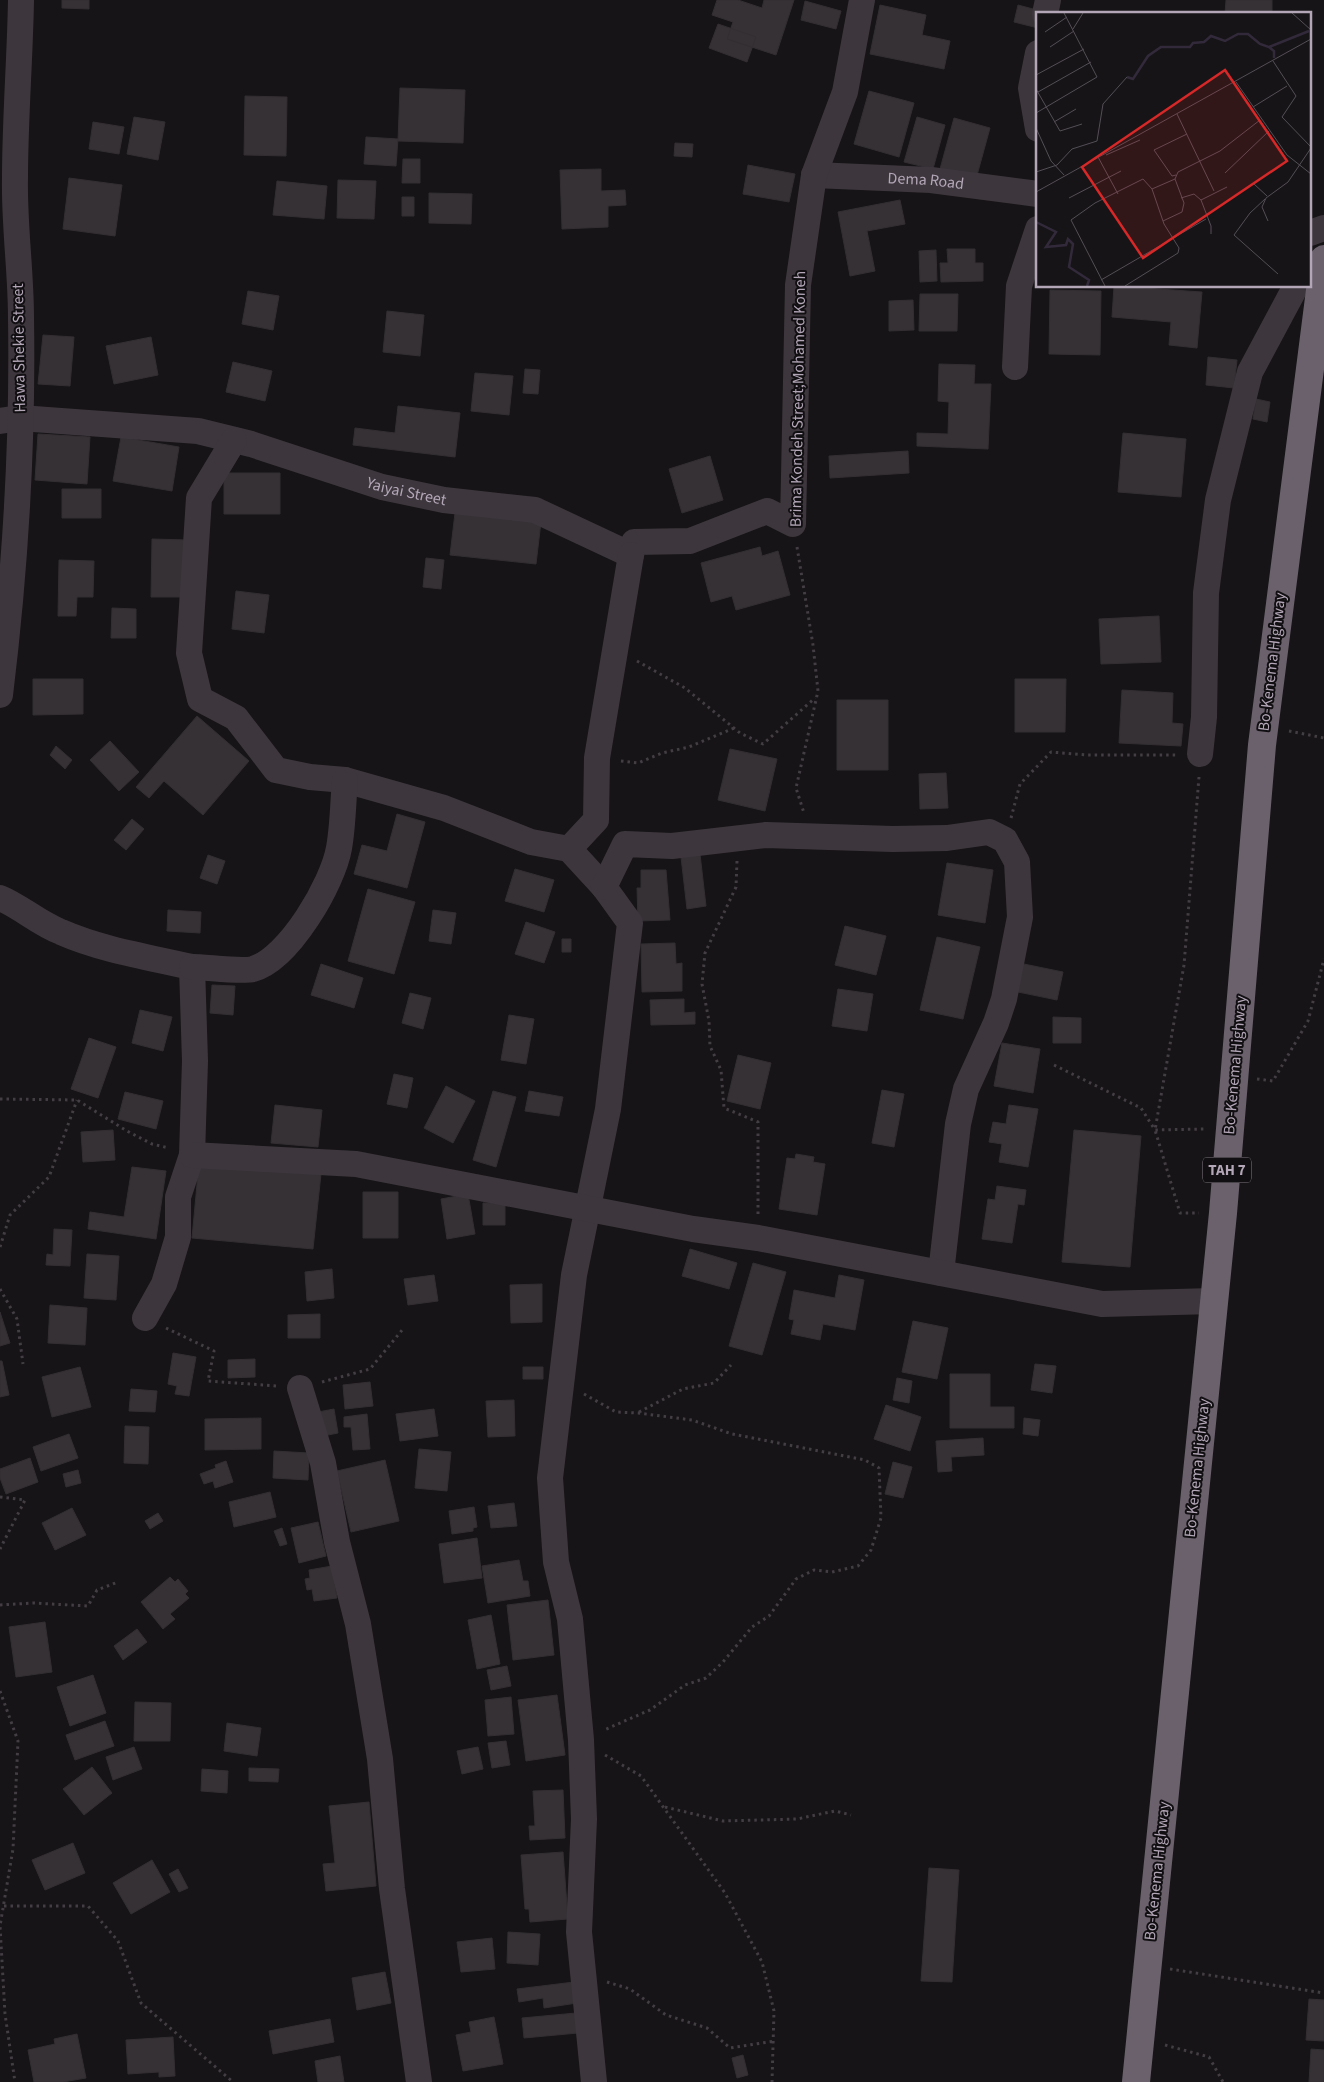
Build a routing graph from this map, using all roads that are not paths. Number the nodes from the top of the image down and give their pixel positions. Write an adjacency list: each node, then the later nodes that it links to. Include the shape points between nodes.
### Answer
1 (21, 0): 13 (street, Hawa Shekie Street, via 14,176 21,316)
2 (862, 0): 5 (street, Brima Kondeh Street;Mohamed Koneh, via 845,92)
3 (1036, 63): 4 (street, via 1031,88)
4 (1036, 118)
5 (814, 175): 6 (street, Dema Road, via 931,180); 15 (street, Brima Kondeh Street;Mohamed Koneh, via 798,285 793,524 767,511 690,541 634,542)
6 (1036, 194)
7 (1324, 228): 8 (street)
8 (1312, 232)
9 (1036, 235): 12 (street, via 1019,286)
10 (1324, 259): 28 (highway, Bo-Kenema Highway / TAH 7, via 1264,726)
11 (1295, 288): 17 (street, via 1250,372 1218,500 1206,593 1204,717)
12 (1015, 367)
13 (10, 419): 14 (street, Yaiyai Street, via 198,430); 16 (street, Hawa Shekie Street, via 12,569)
14 (234, 440): 15 (street, Yaiyai Street, via 382,487 444,500 535,510); 18 (street, via 199,498 189,653 200,699 236,718 276,770)
15 (631, 555): 19 (street, via 597,758)
16 (0, 695)
17 (1200, 754)
18 (345, 780): 21 (street, via 444,808 531,842); 24 (street, via 339,850 321,895 299,932 278,954 253,969)
19 (596, 820): 20 (street); 21 (street)
20 (625, 844): 22 (street); 27 (street, via 672,846 766,835 947,838 989,832 1005,840 1017,862 1020,917 1004,999 966,1089 958,1124)
21 (569, 849): 22 (street)
22 (604, 887): 26 (street, via 630,923 608,1109)
23 (0, 898): 24 (street, via 38,922 63,933 101,946)
24 (192, 967): 25 (street, via 195,1061)
25 (192, 1155): 26 (street, via 356,1164); 29 (street, via 178,1197 178,1237 164,1284)
26 (589, 1208): 27 (street); 32 (street, via 574,1276 550,1478 556,1562 570,1619 581,1740 584,1818 578,1932)
27 (941, 1273): 28 (street, via 1102,1304)
28 (1213, 1301): 33 (highway, Bo-Kenema Highway / TAH 7)
29 (144, 1318)
30 (300, 1388): 31 (street, via 323,1464 336,1542 358,1624 380,1759 392,1890)
31 (419, 2082)
32 (594, 2082)
33 (1136, 2082)

